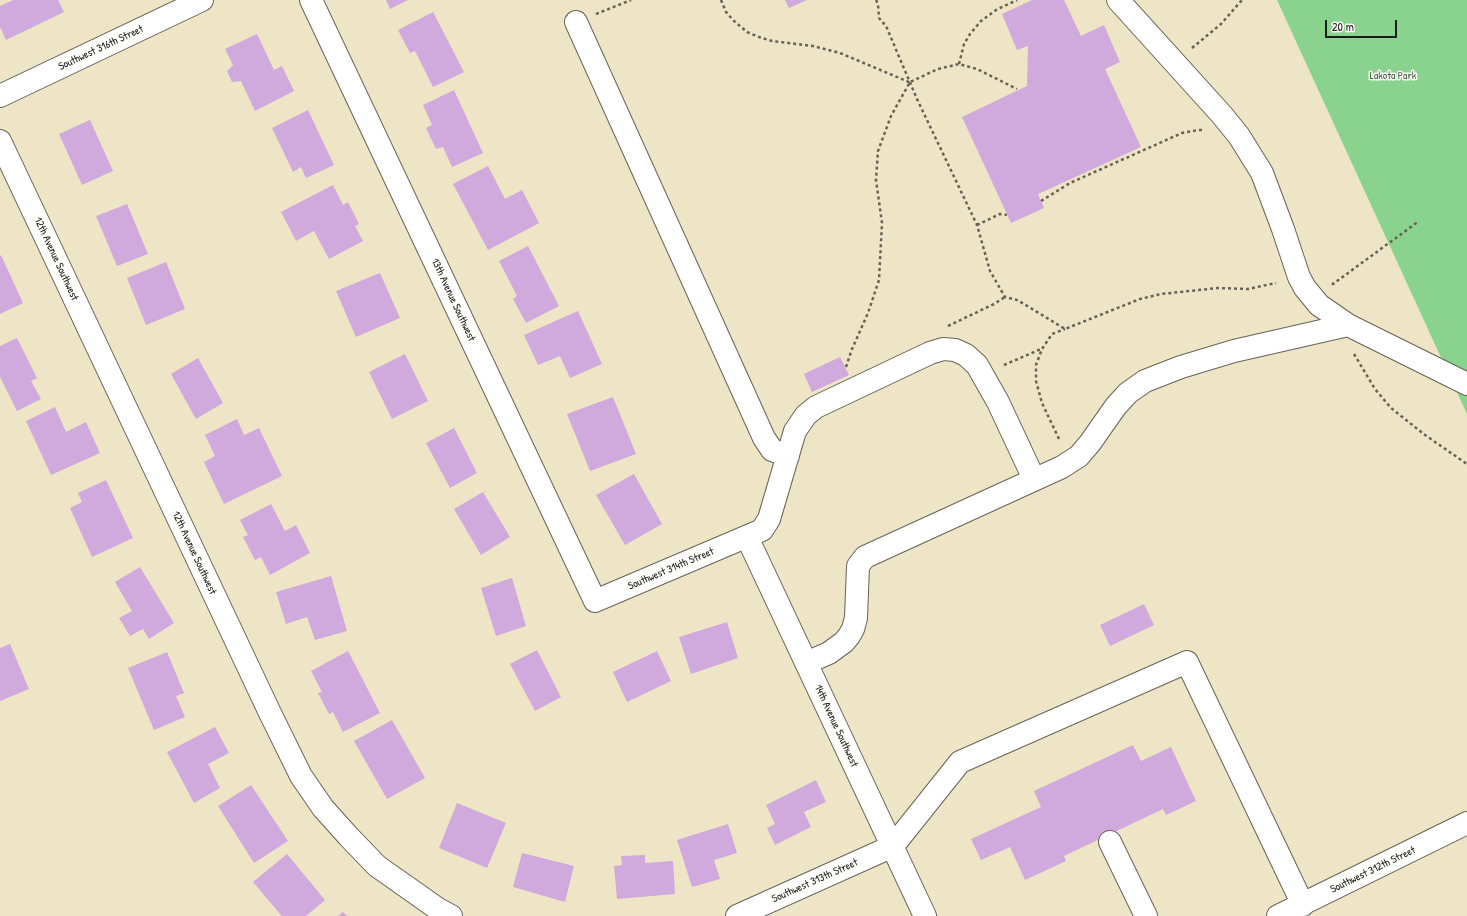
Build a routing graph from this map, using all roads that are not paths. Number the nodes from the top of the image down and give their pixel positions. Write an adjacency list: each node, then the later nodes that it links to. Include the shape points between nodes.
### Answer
1 (202, 0): 5 (street, Southwest 316th Street)
2 (311, 0): 12 (street, 13th Avenue Southwest)
3 (1118, 0): 7 (street, via 1239,136 1262,173 1305,288 1319,305)
4 (576, 22): 9 (street, via 764,438 772,450)
5 (0, 96)
6 (0, 141): 18 (street, 12th Avenue Southwest, via 301,776 323,808 377,866)
7 (1348, 325): 8 (street); 10 (street, via 1234,352 1181,367 1145,382 1128,393 1116,406 1079,456 1062,467)
8 (1467, 384)
9 (788, 456): 10 (street, Southwest 314th Street, via 795,431 816,406 930,352 955,350 978,365); 11 (street, Southwest 314th Street, via 770,520 762,530)
10 (1034, 479): 13 (street, via 865,557 858,566 856,618 853,629 844,642)
11 (747, 537): 12 (street, Southwest 314th Street); 13 (street, 14th Avenue Southwest)
12 (595, 601)
13 (806, 663): 16 (street, 14th Avenue Southwest)
14 (1467, 823): 17 (street, Southwest 312th Street)
15 (1110, 842): 21 (street)
16 (893, 846): 17 (street, via 960,762 1187,662); 19 (street, Southwest 313th Street); 20 (street, 14th Avenue Southwest)
17 (1303, 905): 22 (street, Southwest 312th Street)
18 (451, 916)
19 (737, 916)
20 (925, 916)
21 (1146, 916)
22 (1278, 916)

